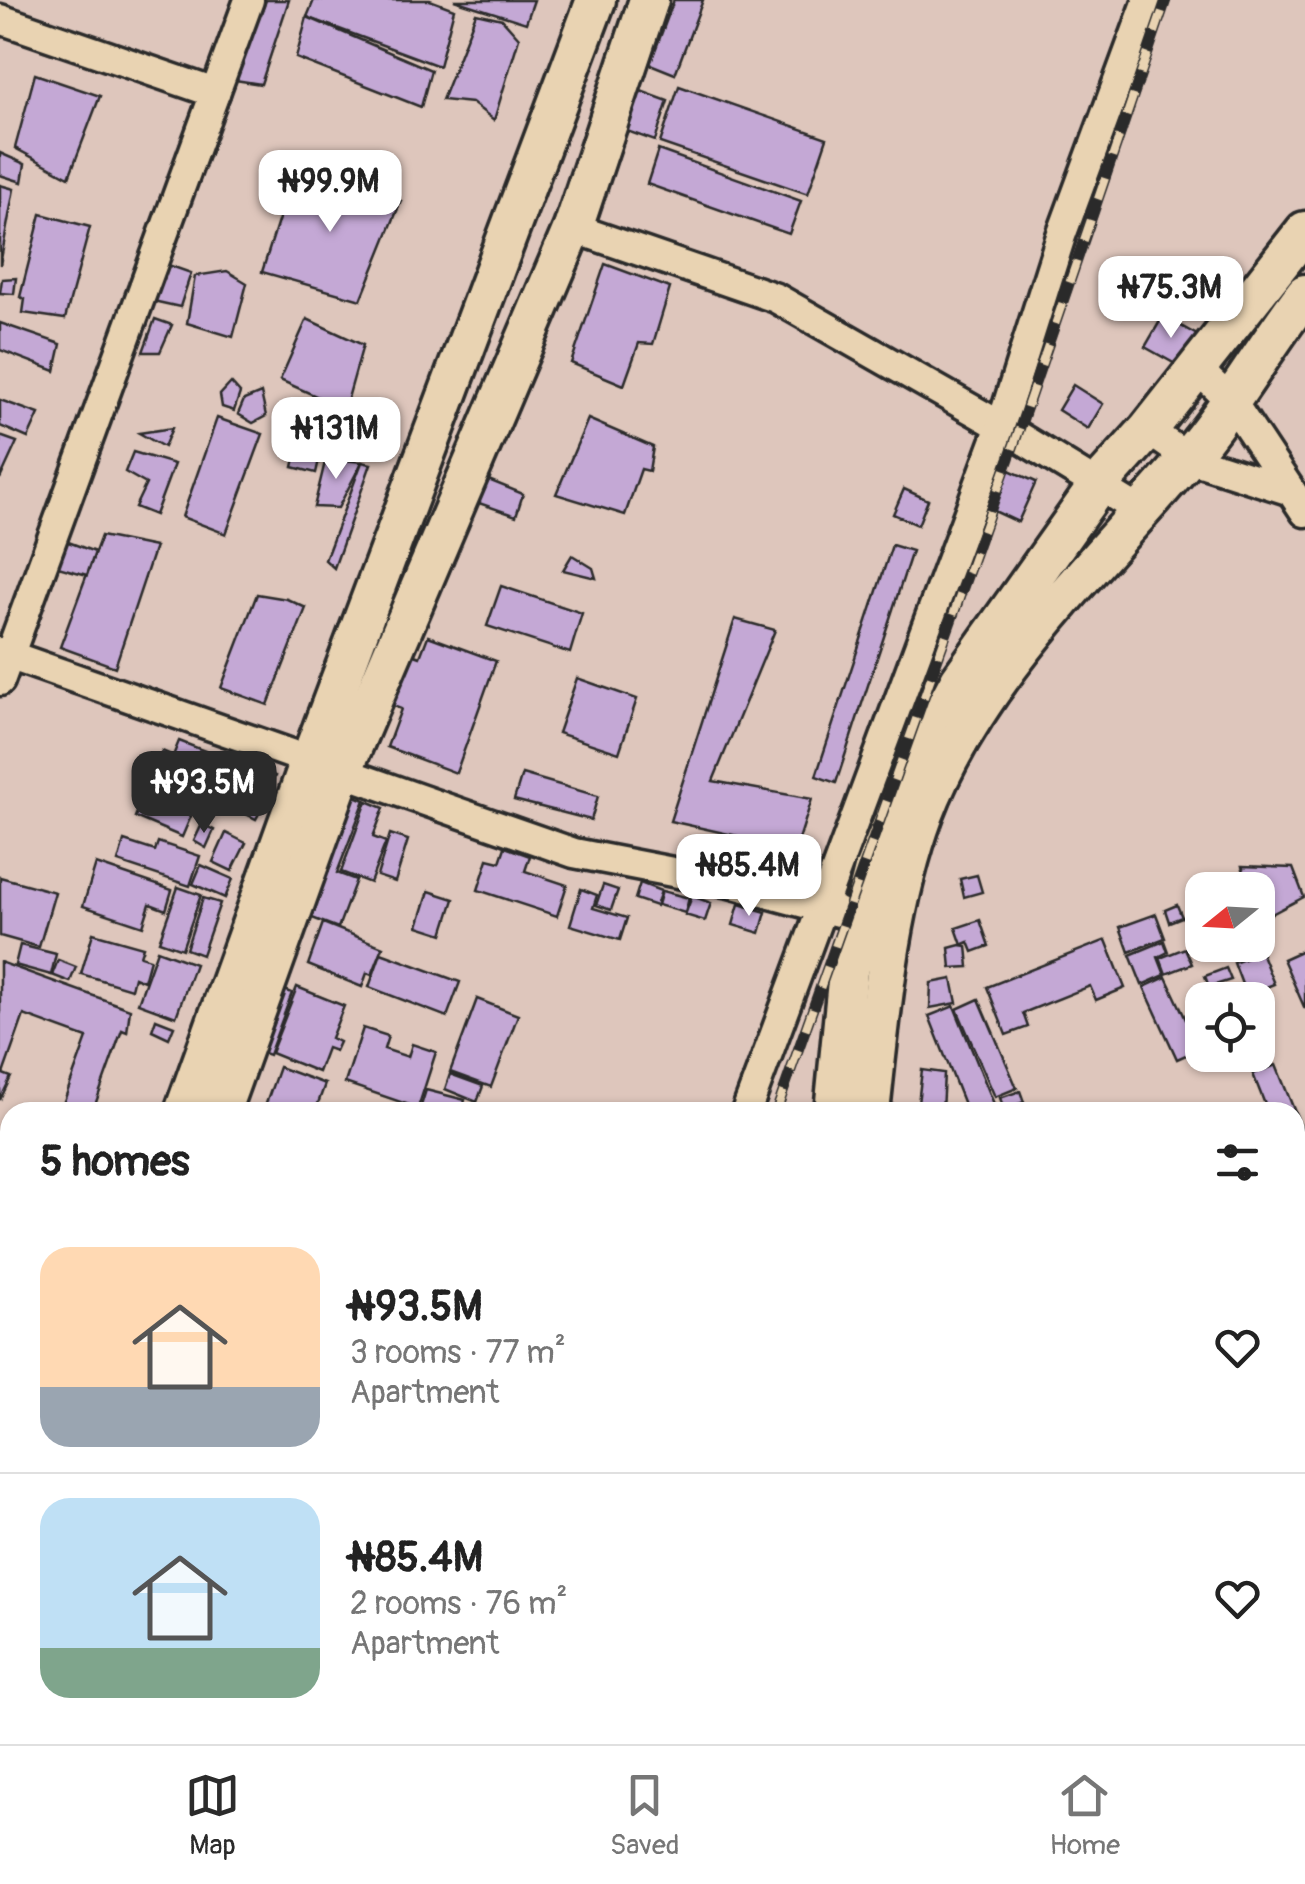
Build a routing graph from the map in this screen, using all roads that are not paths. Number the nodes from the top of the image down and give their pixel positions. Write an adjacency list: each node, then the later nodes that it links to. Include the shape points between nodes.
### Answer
1 (250, 0): 6 (street)
2 (596, 0): 19 (street)
3 (648, 0): 7 (street)
4 (1148, 0): 12 (street, via 1061,236)
5 (0, 18): 6 (street)
6 (216, 93): 18 (street)
7 (573, 228): 12 (street, via 776,298); 19 (street)
8 (1305, 231): 10 (street)
9 (1305, 294): 11 (street)
10 (1196, 369): 11 (street); 13 (street)
11 (1232, 402): 14 (street); 16 (street)
12 (1001, 426): 15 (street); 20 (street)
13 (1148, 430): 14 (street); 15 (street)
14 (1188, 458): 16 (street); 17 (street)
15 (1099, 484): 17 (street); 21 (street, via 960,680 922,751 893,817)
16 (1298, 502)
17 (1140, 512): 21 (street, via 960,737)
18 (3, 663): 19 (street)
19 (326, 767): 20 (street, via 574,853); 22 (street); 23 (street)
20 (822, 908): 21 (street); 24 (street)
21 (877, 922): 25 (street, via 848,971); 26 (street)
22 (188, 1102)
23 (223, 1102)
24 (750, 1102)
25 (835, 1102)
26 (870, 1102)

